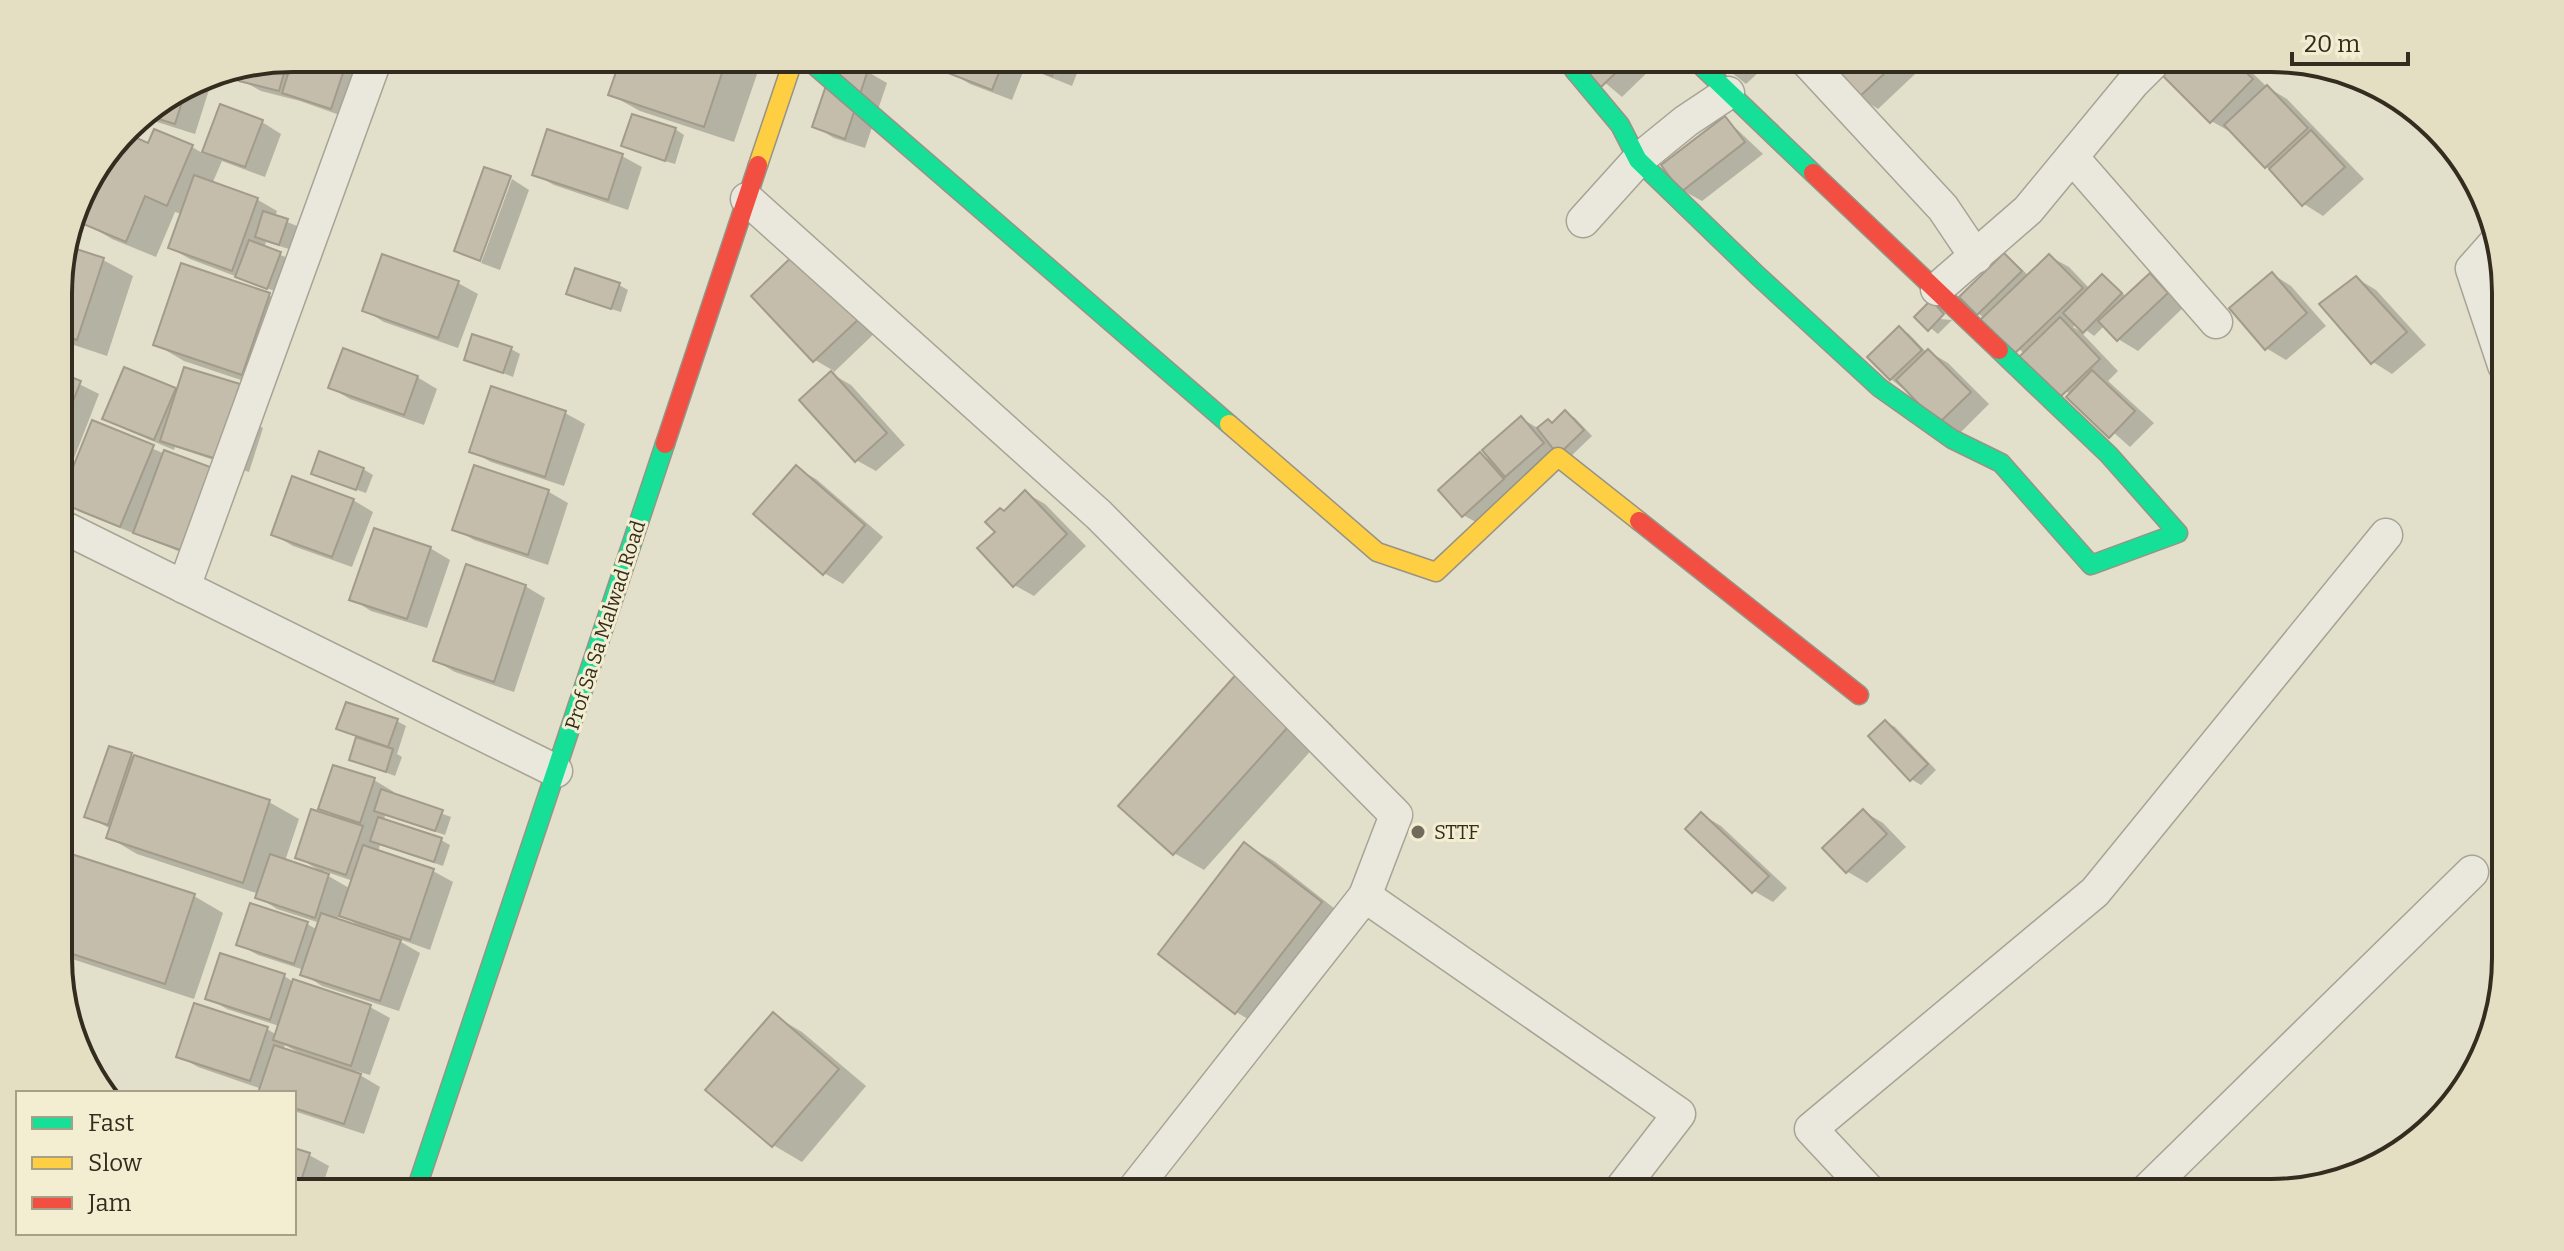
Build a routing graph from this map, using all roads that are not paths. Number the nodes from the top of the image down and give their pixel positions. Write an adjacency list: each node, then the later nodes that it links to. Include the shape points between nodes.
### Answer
1 (371, 72): 20 (street)
2 (789, 72): 11 (street, Prof Sa Sa Malwad Road)
3 (822, 72): 21 (street, via 1377,552 1436,572 1558,457)
4 (1578, 72): 10 (street, via 1620,125)
5 (1707, 72): 8 (street)
6 (1817, 72): 14 (street, via 1943,208)
7 (2144, 72): 9 (street)
8 (1728, 93): 10 (street); 15 (street)
9 (2072, 157): 14 (street, via 2028,210); 16 (street)
10 (1638, 160): 12 (street); 15 (street, via 1880,388 1952,439 2001,463 2091,565 2178,533 2109,455)
11 (747, 199): 22 (street, Prof Sa Sa Malwad Road); 24 (street, via 1099,515 1396,815)
12 (1583, 221)
13 (2487, 252): 17 (street, via 2472,269)
14 (1976, 257): 15 (street)
15 (1937, 289)
16 (2216, 322)
17 (2492, 329)
18 (2386, 535): 28 (street, via 2095,892 1811,1129)
19 (72, 538): 20 (street)
20 (184, 587): 22 (street)
21 (1859, 695)
22 (556, 771): 25 (street, Prof Sa Sa Malwad Road)
23 (2472, 872): 29 (street)
24 (1365, 896): 26 (street); 27 (street, via 1679,1114)
25 (420, 1179)
26 (1142, 1179)
27 (1629, 1179)
28 (1858, 1179)
29 (2158, 1179)

